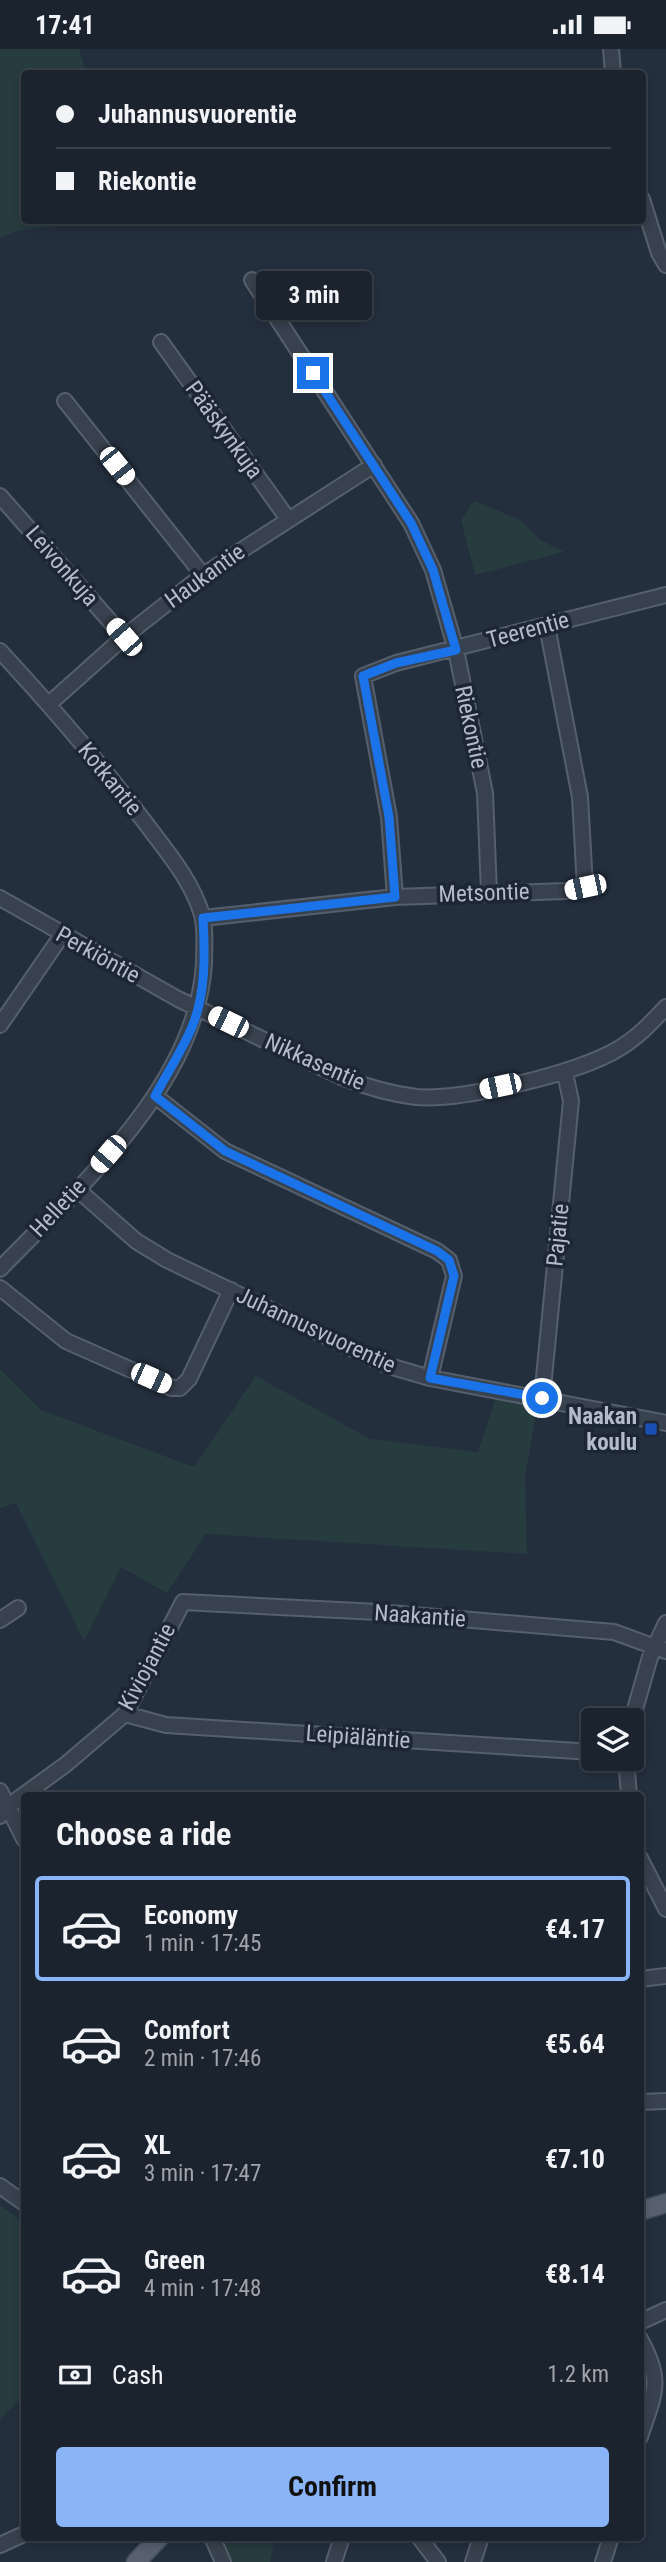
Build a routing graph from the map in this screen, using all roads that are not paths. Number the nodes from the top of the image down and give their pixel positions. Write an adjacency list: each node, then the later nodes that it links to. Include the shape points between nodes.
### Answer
1 (611, 49): 2 (street)
2 (613, 70)
3 (646, 212): 4 (street)
4 (666, 265)
5 (252, 280): 8 (street, Riekontie)
6 (160, 342): 10 (street, Pääskynkuja)
7 (65, 401): 11 (street)
8 (374, 465): 10 (street, Haukantie); 15 (street, Riekontie, via 411,523 433,570)
9 (0, 496): 14 (street, Leivonkuja)
10 (288, 519): 11 (street, Haukantie)
11 (203, 575): 14 (street, Haukantie)
12 (666, 595): 13 (street, Teerentie)
13 (547, 626): 15 (street, Teerentie); 18 (street, Metsontie, via 580,797 585,887)
14 (124, 637): 17 (street, Haukantie)
15 (456, 650): 18 (street, Riekontie, via 485,793); 19 (street, Teerentie, via 396,663 363,676 389,817)
16 (0, 651): 17 (street, Kotkantie)
17 (49, 704): 21 (street, Kotkantie, via 174,861)
18 (489, 893): 19 (street, Metsontie)
19 (395, 897): 21 (street, Metsontie)
20 (0, 898): 22 (street, Perkiöntie)
21 (203, 918): 24 (street, Helletie)
22 (62, 935): 24 (street, Perkiöntie); 25 (street)
23 (666, 1007): 26 (street, Nikkasentie, via 617,1050)
24 (198, 1008): 26 (street, Nikkasentie, via 344,1078 418,1097 456,1095); 27 (street, Helletie)
25 (2, 1019)
26 (565, 1073): 33 (street, Pajatie, via 571,1101)
27 (155, 1096): 28 (street, Helletie); 32 (street, via 225,1151 449,1260 454,1276)
28 (77, 1189): 29 (street, Helletie); 31 (street, Juhannusvuorentie, via 136,1241)
29 (0, 1269)
30 (0, 1288): 31 (street, via 66,1341 172,1388 180,1388 189,1379)
31 (231, 1290): 32 (street, Juhannusvuorentie, via 386,1365)
32 (430, 1378): 33 (street, Juhannusvuorentie)
33 (542, 1398): 34 (street, Juhannusvuorentie)
34 (666, 1423)
35 (183, 1602): 39 (street, Naakantie, via 530,1623 614,1632); 41 (street, Kiviojantie)
36 (18, 1608): 37 (street)
37 (0, 1620)
38 (666, 1623): 39 (street)
39 (661, 1648): 40 (street)
40 (634, 1708)
41 (125, 1714): 42 (street, Leipiäläntie, via 166,1725); 45 (street, Kiviojantie)
42 (581, 1751)
43 (627, 1771): 46 (street)
44 (0, 1791): 48 (street)
45 (29, 1792)
46 (629, 1792)
47 (21, 1798): 48 (street, Kiviojantie)
48 (4, 1811): 49 (street)
49 (21, 1835)
50 (644, 1867): 51 (street)
51 (666, 1909)
52 (666, 1976): 53 (street)
53 (644, 1979)
54 (666, 2101): 55 (street)
55 (644, 2102)
56 (0, 2186): 57 (street)
57 (21, 2201)
58 (666, 2203): 59 (main road)
59 (644, 2210)
60 (666, 2216): 61 (main road)
61 (644, 2223)
62 (666, 2310): 63 (street)
63 (644, 2320)
64 (644, 2348): 65 (street, via 656,2374)
65 (644, 2424)
66 (21, 2535): 73 (street)
67 (156, 2541): 74 (main road)
68 (214, 2541): 75 (street)
69 (341, 2541): 76 (street)
70 (422, 2541): 77 (street)
71 (480, 2541): 78 (street)
72 (610, 2541): 79 (street)
73 (0, 2545)
74 (136, 2562)
75 (223, 2562)
76 (334, 2562)
77 (438, 2562)
78 (473, 2562)
79 (603, 2562)

